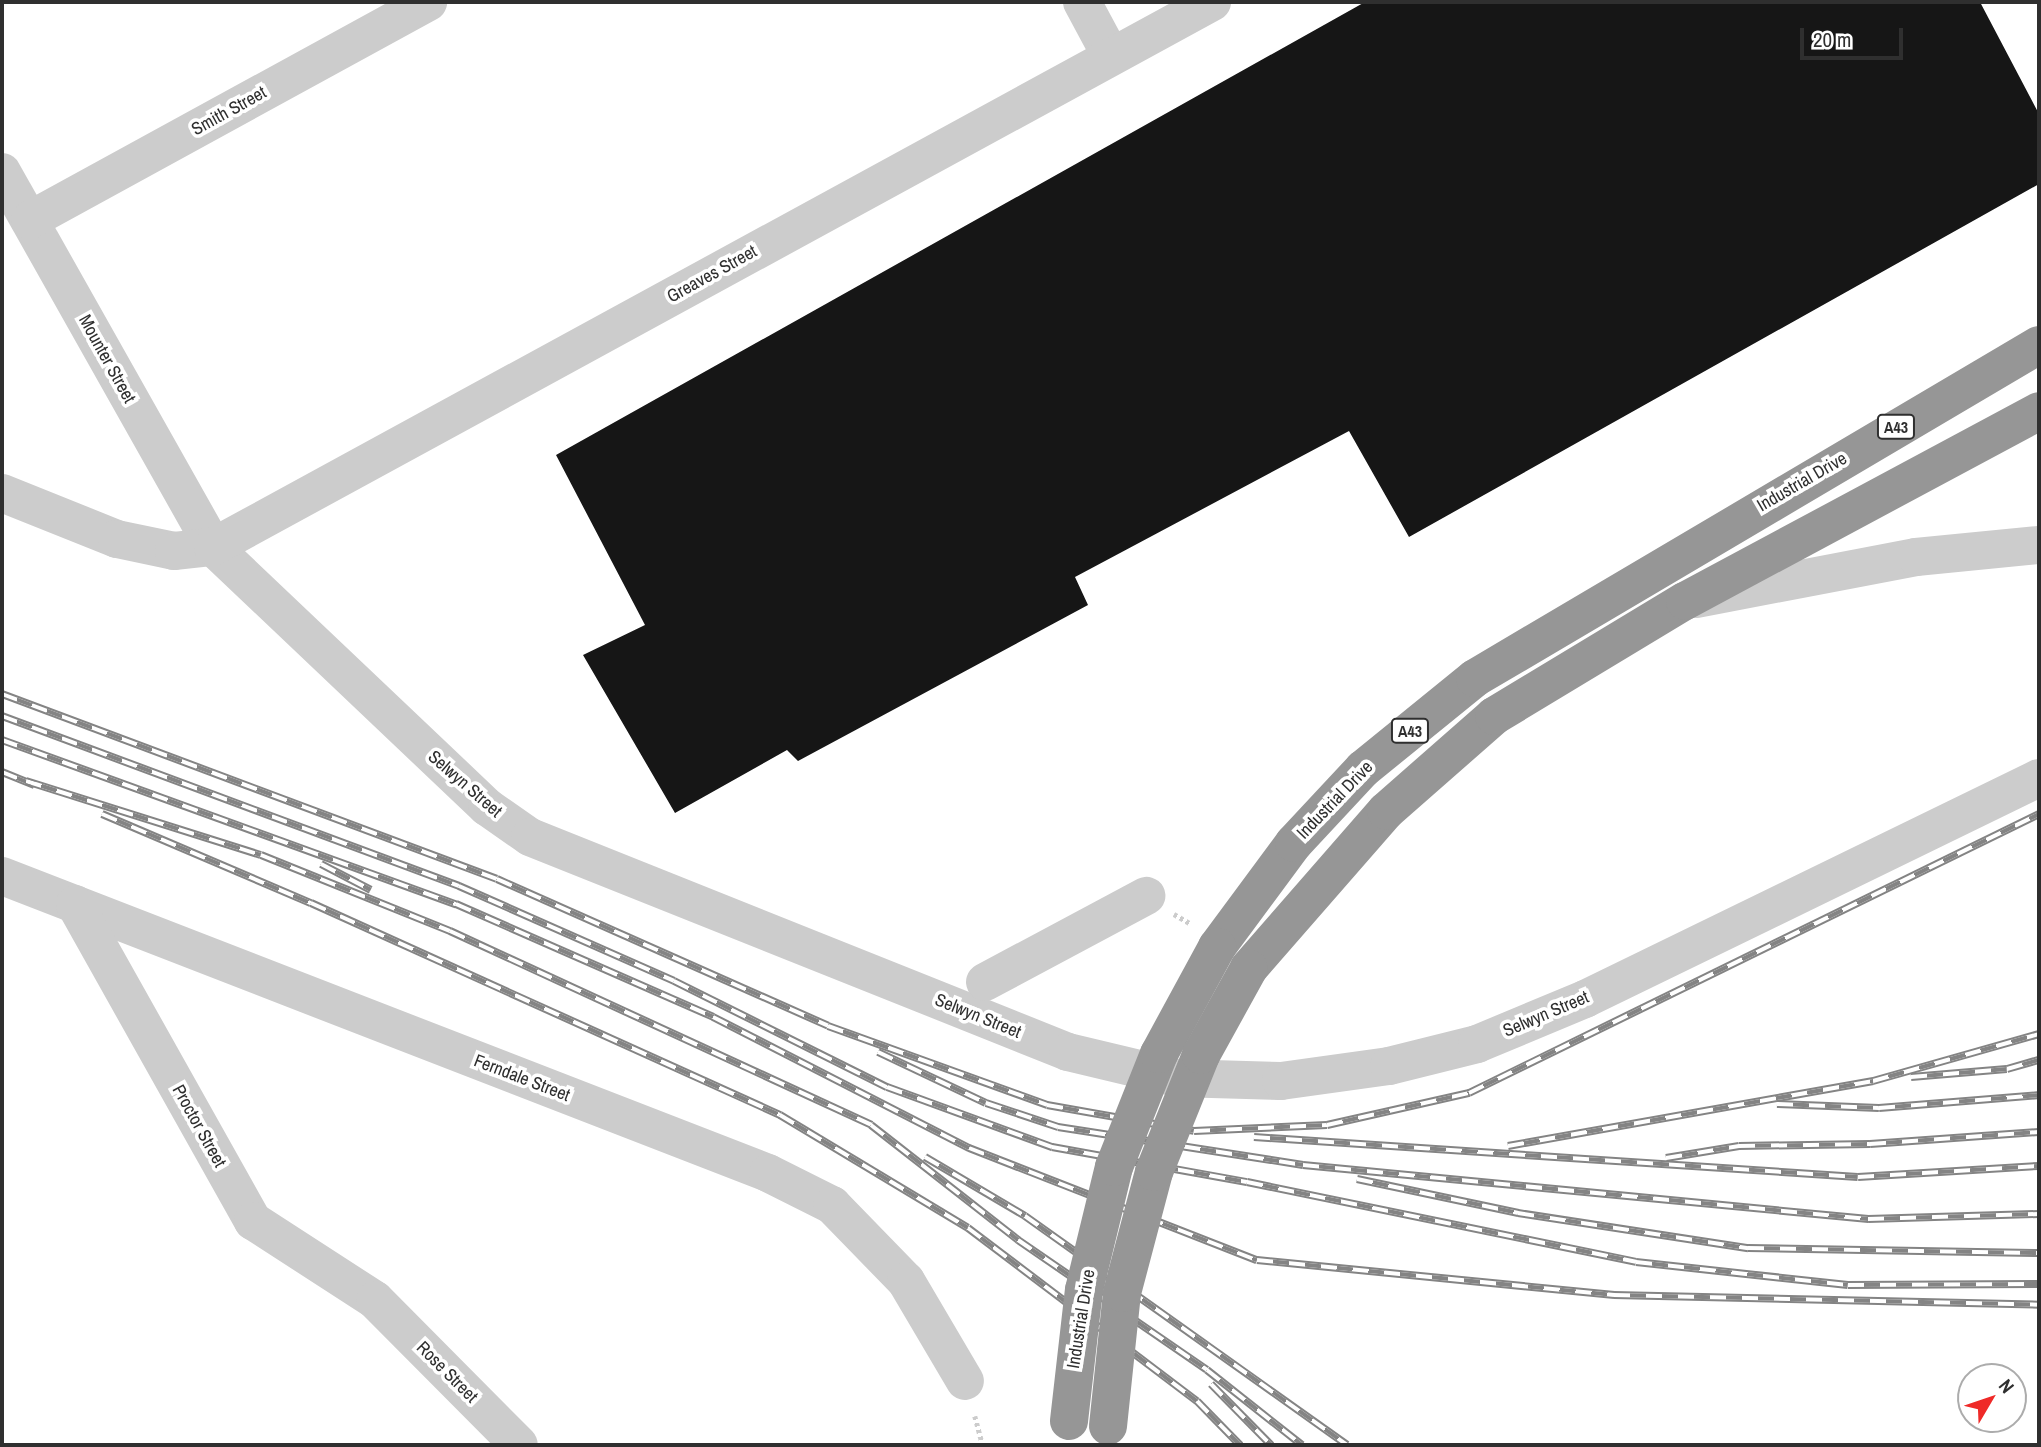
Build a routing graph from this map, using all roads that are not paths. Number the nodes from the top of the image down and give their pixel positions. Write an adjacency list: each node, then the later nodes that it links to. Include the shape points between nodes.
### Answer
1 (428, 2): 6 (street, Smith Street)
2 (1082, 2): 4 (street)
3 (1212, 2): 4 (street, Greaves Street)
4 (1111, 56): 11 (street, Greaves Street)
5 (2, 172): 6 (street, Mounter Street)
6 (30, 220): 11 (street, Mounter Street)
7 (2039, 345): 20 (highway, Industrial Drive / A43, bridge, via 1475,678 1363,769 1294,843 1217,947 1159,1054 1114,1167 1084,1290)
8 (2039, 411): 12 (highway, Industrial Drive / A43)
9 (2, 493): 11 (street, via 117,539 174,551)
10 (2039, 545): 12 (street, via 1916,557)
11 (213, 547): 13 (street, Selwyn Street, via 487,807 530,837 1068,1052 1177,1078 1281,1081 1389,1066 1477,1044 1585,999)
12 (1685, 601): 21 (highway, Industrial Drive / A43, bridge, via 1494,716 1386,811 1249,968 1201,1055 1154,1172 1122,1293)
13 (2039, 778)
14 (2, 876): 16 (street, Ferndale Street)
15 (1146, 896): 17 (street)
16 (75, 904): 18 (street, Proctor Street, via 253,1221); 19 (street, Ferndale Street, via 768,1173 832,1205 906,1281)
17 (985, 982)
18 (375, 1300): 22 (street, Rose Street)
19 (965, 1381)
20 (1070, 1433)
21 (1108, 1436)
22 (519, 1445)

